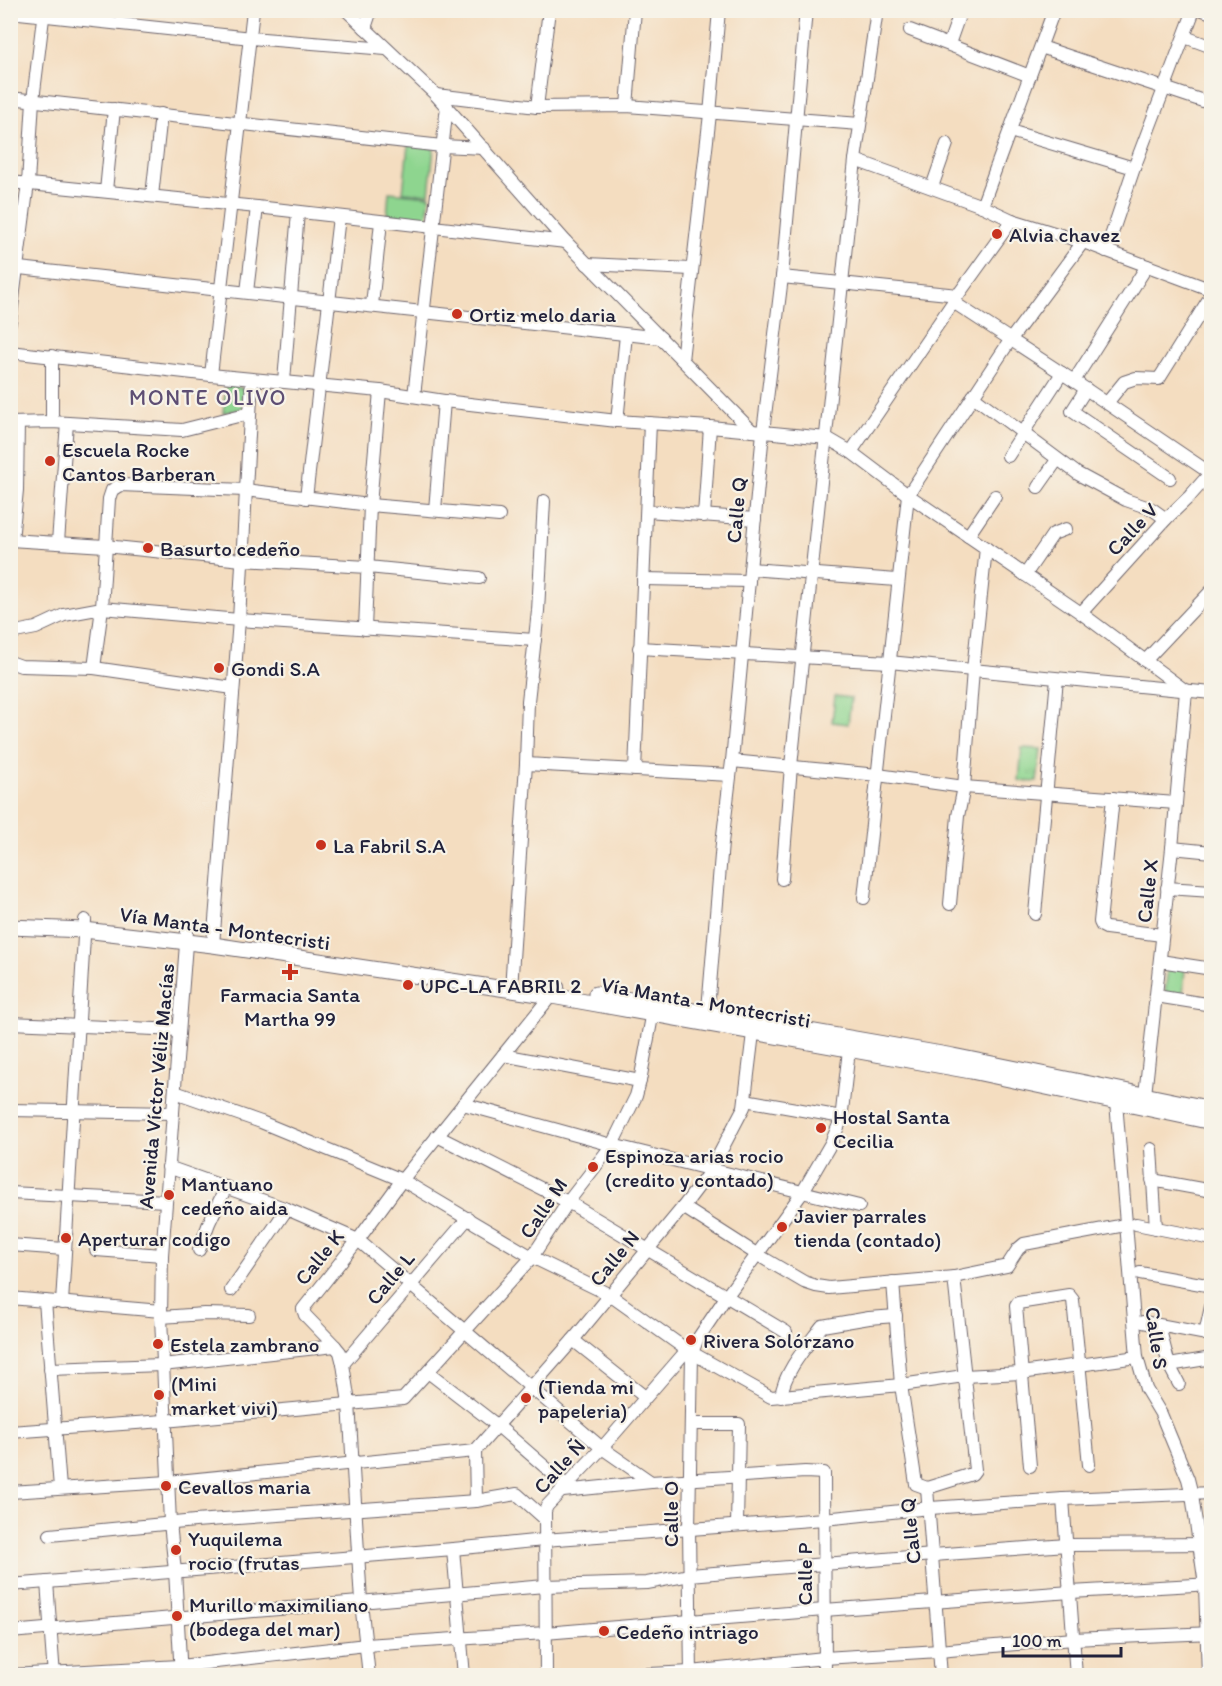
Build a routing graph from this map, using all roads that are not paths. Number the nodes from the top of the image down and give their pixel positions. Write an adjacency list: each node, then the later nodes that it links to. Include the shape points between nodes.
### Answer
1 (253, 10): 19 (street)
2 (346, 10): 16 (street)
3 (371, 10): 16 (street)
4 (549, 10): 32 (street)
5 (634, 10): 31 (street)
6 (719, 10): 35 (street)
7 (806, 10): 36 (street, Calle Q)
8 (877, 10): 38 (street)
9 (961, 10): 20 (street)
10 (1054, 10): 21 (street)
11 (1194, 10): 18 (street)
12 (1203, 10): 15 (street)
13 (10, 12): 14 (street)
14 (44, 13): 19 (street); 28 (street)
15 (1212, 13)
16 (365, 28): 23 (street)
17 (910, 30): 20 (street)
18 (1185, 37): 22 (street); 25 (street)
19 (251, 38): 23 (street); 37 (street)
20 (949, 44): 24 (street)
21 (1041, 47): 24 (street); 25 (street)
22 (1212, 47)
23 (386, 48): 26 (street)
24 (1030, 76): 39 (street)
25 (1166, 88): 29 (street); 44 (street)
26 (436, 95): 30 (street); 32 (street)
27 (10, 98): 28 (street)
28 (33, 100): 33 (street); 46 (street)
29 (1212, 104)
30 (447, 106): 41 (street); 42 (street)
31 (627, 106): 32 (street); 35 (street)
32 (537, 107)
33 (114, 109): 34 (street); 48 (street)
34 (161, 114): 37 (street); 49 (street)
35 (710, 114): 36 (street); 64 (street)
36 (796, 120): 38 (street); 65 (street, Calle Q)
37 (241, 123): 41 (street); 50 (street)
38 (860, 124): 43 (street)
39 (1010, 131): 44 (street); 51 (street)
40 (947, 144): 47 (street)
41 (442, 147): 42 (street); 57 (street)
42 (484, 148): 58 (street)
43 (855, 160): 47 (street); 66 (street)
44 (1134, 168): 60 (street)
45 (10, 182): 46 (street)
46 (28, 183): 48 (street); 63 (street)
47 (932, 188): 51 (street)
48 (106, 191): 49 (street)
49 (152, 196): 50 (street)
50 (230, 204): 52 (street); 67 (street)
51 (982, 206): 55 (street)
52 (257, 207): 53 (street); 68 (street)
53 (298, 212): 54 (street); 70 (street)
54 (339, 217): 56 (street); 72 (street)
55 (1012, 219): 59 (street); 71 (street)
56 (381, 222): 57 (street); 73 (street)
57 (433, 226): 58 (street); 74 (street)
58 (566, 242): 61 (street)
59 (1083, 242): 60 (street); 78 (street)
60 (1106, 251): 62 (street)
61 (587, 264): 64 (street); 77 (street)
62 (1147, 266): 69 (street); 86 (street)
63 (13, 268): 67 (street); 75 (street)
64 (691, 269): 81 (street)
65 (782, 277): 66 (street); 101 (street, Calle Q)
66 (844, 283): 71 (street); 103 (street)
67 (221, 289): 68 (street); 83 (street)
68 (247, 292): 70 (street)
69 (1212, 292): 93 (street, via 1159,379 1124,382)
70 (292, 298): 72 (street); 85 (street)
71 (955, 299): 78 (street); 104 (street)
72 (329, 301): 73 (street); 87 (street)
73 (372, 306): 74 (street)
74 (422, 312): 76 (street); 90 (street)
75 (10, 322)
76 (626, 335): 77 (street); 95 (street)
77 (660, 338): 81 (street)
78 (1011, 339): 82 (street); 91 (street)
79 (10, 352): 80 (street)
80 (52, 356): 83 (street); 96 (street)
81 (682, 360): 101 (street)
82 (1062, 373): 86 (street); 102 (street)
83 (211, 375): 84 (street)
84 (252, 379): 85 (street); 94 (street)
85 (284, 381): 87 (street)
86 (1074, 381): 88 (street)
87 (320, 385): 89 (street); 114 (street)
88 (1086, 389): 93 (street); 108 (street, via 1072,411)
89 (380, 391): 90 (street); 116 (street)
90 (414, 396): 92 (street)
91 (973, 396): 102 (street); 112 (street)
92 (444, 401): 95 (street); 117 (street)
93 (1107, 403): 107 (street)
94 (250, 413): 98 (street, via 182,430); 111 (street)
95 (617, 421): 99 (street)
96 (52, 422): 97 (street); 98 (street)
97 (14, 423): 110 (street)
98 (67, 423): 126 (street)
99 (650, 423): 100 (street); 118 (street)
100 (710, 427): 101 (street); 120 (street)
101 (757, 431): 103 (street); 121 (street, Calle Q)
102 (1022, 434): 105 (street); 106 (street)
103 (826, 438): 104 (street); 132 (street)
104 (851, 452): 112 (street)
105 (1008, 456)
106 (1057, 460): 109 (street); 122 (street)
107 (1211, 472): 122 (street, Calle V)
108 (1170, 478)
109 (1038, 487)
110 (14, 490): 125 (street)
111 (245, 490): 114 (street); 127 (street, via 120,485 112,490 109,499); 129 (street)
112 (908, 495): 124 (street); 136 (street)
113 (995, 496): 124 (street)
114 (306, 498): 116 (street)
115 (544, 501): 144 (street)
116 (370, 506): 117 (street); 130 (street)
117 (435, 510): 119 (street)
118 (647, 511): 120 (street); 135 (street)
119 (499, 516)
120 (704, 516): 121 (street)
121 (755, 519): 131 (street, Calle Q)
122 (1166, 519): 140 (street, Calle V)
123 (1066, 529): 133 (street, via 1053,534)
124 (968, 536): 128 (street)
125 (11, 540): 126 (street)
126 (58, 542): 127 (street)
127 (105, 546): 129 (street); 139 (street)
128 (986, 549): 133 (street); 152 (street)
129 (242, 560): 130 (street); 141 (street)
130 (368, 567): 134 (street); 142 (street)
131 (750, 568): 132 (street); 137 (street, Calle Q)
132 (813, 574): 136 (street); 147 (street)
133 (1025, 575): 140 (street)
134 (478, 578)
135 (643, 579): 137 (street); 145 (street)
136 (897, 580): 150 (street)
137 (749, 582): 146 (street, Calle Q)
138 (1212, 590): 148 (street)
139 (102, 608): 141 (street); 143 (street, via 64,615 36,628); 151 (street)
140 (1081, 613): 148 (street)
141 (240, 620): 142 (street); 154 (street)
142 (365, 629): 144 (street)
143 (10, 633)
144 (535, 640): 158 (street)
145 (639, 648): 146 (street); 160 (street)
146 (742, 654): 147 (street); 157 (street, Calle Q)
147 (803, 658): 150 (street); 159 (street)
148 (1145, 661): 155 (street)
149 (10, 662): 151 (street, via 21,666)
150 (889, 662): 152 (street); 162 (street)
151 (94, 668): 154 (street)
152 (973, 670): 153 (street); 163 (street)
153 (1057, 679): 155 (street); 164 (street)
154 (233, 688): 180 (street)
155 (1186, 691): 156 (street); 166 (street, Calle X)
156 (1212, 693)
157 (732, 761): 159 (street); 161 (street, Calle Q)
158 (526, 764): 160 (street); 183 (street)
159 (791, 766): 162 (street); 169 (street)
160 (635, 770): 161 (street)
161 (730, 775): 188 (street, Calle Q)
162 (878, 775): 163 (street); 172 (street)
163 (964, 787): 164 (street); 173 (street)
164 (1048, 792): 165 (street); 174 (street)
165 (1113, 798): 166 (street); 178 (street, via 1100,922 1106,928)
166 (1176, 803): 167 (street, Calle X)
167 (1172, 848): 168 (street); 170 (street, Calle X)
168 (1212, 852)
169 (782, 879)
170 (1167, 888): 171 (street); 178 (street, Calle X)
171 (1212, 891)
172 (864, 898)
173 (950, 904)
174 (1035, 914)
175 (10, 917): 176 (main road, Vía Manta - Montecristi)
176 (85, 925): 177 (main road, Vía Manta - Montecristi); 179 (main road, Vía Manta - Montecristi); 190 (street)
177 (10, 927)
178 (1162, 935): 181 (street, Calle X)
179 (187, 936): 180 (main road, Vía Manta - Montecristi); 192 (street, Avenida Víctor Véliz Macías)
180 (214, 940): 183 (main road, Vía Manta - Montecristi)
181 (1160, 961): 182 (street); 185 (street, Calle X)
182 (1212, 969)
183 (512, 984): 184 (main road, Vía Manta - Montecristi)
184 (555, 991): 187 (main road, Vía Manta - Montecristi); 194 (street, Calle K)
185 (1156, 996): 186 (street); 197 (street, Calle X)
186 (1212, 1005)
187 (653, 1010): 188 (main road, Vía Manta - Montecristi); 195 (street, Calle M)
188 (707, 1019): 191 (main road, Vía Manta - Montecristi)
189 (10, 1023): 190 (street)
190 (80, 1025): 192 (street); 203 (street)
191 (754, 1026): 193 (main road, Vía Manta - Montecristi); 198 (street, Calle N)
192 (179, 1030): 196 (street, Avenida Víctor Véliz Macías)
193 (850, 1043): 197 (main road, Vía Manta - Montecristi, via 953,1056); 199 (main road, Vía Manta - Montecristi); 205 (street, Calle Ñ)
194 (503, 1055): 195 (street); 200 (street, Calle K)
195 (640, 1081): 208 (street, Calle M)
196 (175, 1092): 204 (street, Avenida Víctor Véliz Macías); 213 (street, via 261,1122)
197 (1145, 1095): 201 (main road, Vía Manta - Montecristi)
198 (745, 1100): 205 (street); 211 (street, Calle N)
199 (1116, 1102): 206 (main road, Vía Manta - Montecristi); 225 (street, Calle S)
200 (463, 1104): 207 (street, Calle K); 208 (street)
201 (1212, 1109)
202 (10, 1110): 203 (street)
203 (75, 1112): 204 (street); 218 (street)
204 (173, 1113): 210 (street, Avenida Víctor Véliz Macías)
205 (842, 1117): 217 (street, Calle Ñ)
206 (1212, 1122)
207 (437, 1136): 213 (street, Calle K); 220 (street)
208 (612, 1145): 211 (street); 220 (street, Calle M)
209 (1150, 1149): 212 (street)
210 (168, 1167): 214 (street); 219 (street, Avenida Víctor Véliz Macías)
211 (711, 1170): 217 (street); 222 (street, Calle N)
212 (1152, 1179): 215 (street); 226 (street)
213 (402, 1180): 224 (street); 228 (street, Calle K)
214 (226, 1187): 223 (street); 233 (street)
215 (1212, 1191)
216 (10, 1192): 218 (street)
217 (802, 1193): 221 (street); 235 (street, Calle Ñ)
218 (67, 1194): 219 (street); 231 (street)
219 (166, 1201): 234 (street, Avenida Víctor Véliz Macías)
220 (568, 1202): 230 (street); 236 (street, Calle M)
221 (859, 1206)
222 (683, 1207): 230 (street, Calle N); 235 (street)
223 (287, 1209): 228 (street); 242 (street)
224 (468, 1218): 236 (street); 240 (street, Calle L)
225 (1131, 1225): 226 (street); 238 (street, via 1024,1244 1007,1266); 260 (street, Calle S)
226 (1156, 1228): 227 (street)
227 (1212, 1239)
228 (358, 1240): 240 (street); 258 (street, Calle K, via 303,1309)
229 (10, 1245): 231 (street)
230 (647, 1248): 243 (street, Calle N); 244 (street)
231 (64, 1249): 248 (street)
232 (96, 1250): 234 (street)
233 (199, 1250)
234 (162, 1255): 249 (street, Avenida Víctor Véliz Macías)
235 (758, 1255): 239 (street, via 816,1286); 244 (street, Calle Ñ)
236 (532, 1257): 243 (street); 254 (street, Calle M)
237 (1140, 1273): 241 (street)
238 (954, 1277): 239 (street); 269 (street)
239 (893, 1282): 251 (street, Calle Q)
240 (411, 1284): 254 (street); 262 (street, Calle L)
241 (1212, 1286)
242 (231, 1290)
243 (610, 1295): 257 (street, Calle N); 259 (street)
244 (726, 1297): 255 (street); 259 (street, Calle Ñ)
245 (10, 1298): 246 (street)
246 (45, 1301): 248 (street); 266 (street)
247 (1212, 1302): 256 (street)
248 (62, 1303): 249 (street)
249 (161, 1314): 250 (street); 263 (street, Avenida Víctor Véliz Macías)
250 (249, 1315)
251 (896, 1316): 271 (street, Calle Q); 274 (street, via 822,1326 790,1371)
252 (1143, 1322): 253 (street)
253 (1159, 1326): 256 (street); 265 (street)
254 (466, 1331): 267 (street, Calle M); 272 (street)
255 (786, 1332)
256 (1208, 1334)
257 (573, 1340): 272 (street, Calle N); 273 (street)
258 (335, 1346): 262 (street, Calle K); 263 (street)
259 (689, 1351): 273 (street, Calle Ñ); 274 (street, via 771,1397); 277 (street, Calle O)
260 (1137, 1357): 264 (street); 295 (street, Calle S, via 1146,1389 1161,1414)
261 (1212, 1358): 265 (street)
262 (343, 1364): 275 (street, Calle K)
263 (162, 1365): 266 (street); 276 (street, Avenida Víctor Véliz Macías)
264 (1081, 1365): 268 (street); 268 (street, via 1073,1300 1069,1295 1016,1306); 284 (street)
265 (1169, 1365): 270 (street)
266 (50, 1369): 279 (street)
267 (428, 1372): 275 (street, Calle M, via 403,1399); 278 (street)
268 (1021, 1373): 269 (street); 285 (street)
269 (964, 1376): 271 (street); 292 (street, via 975,1470)
270 (1179, 1384)
271 (901, 1385): 274 (street); 292 (street, Calle Q, via 916,1484)
272 (531, 1386): 278 (street, Calle N); 281 (street)
273 (645, 1397): 281 (street, Calle Ñ)
274 (781, 1397)
275 (349, 1403): 276 (street); 283 (street, Calle K)
276 (164, 1421): 279 (street); 288 (street, Avenida Víctor Véliz Macías)
277 (691, 1424): 286 (street, via 739,1424); 287 (street, Calle O)
278 (498, 1426): 282 (street, Calle N); 291 (street)
279 (55, 1428): 280 (street); 290 (street)
280 (10, 1432)
281 (602, 1448): 289 (street); 291 (street, Calle Ñ)
282 (475, 1451): 283 (street); 297 (street)
283 (352, 1463): 288 (street); 299 (street, Calle K)
284 (1089, 1465)
285 (1030, 1466)
286 (738, 1476): 287 (street); 301 (street, Calle P, via 824,1473); 303 (street)
287 (690, 1480): 289 (street); 304 (street, Calle O)
288 (168, 1482): 290 (street); 302 (street, Avenida Víctor Véliz Macías)
289 (651, 1482): 291 (street)
290 (60, 1488): 293 (street)
291 (565, 1488): 300 (street, Calle Ñ, via 547,1506)
292 (927, 1488): 298 (street, Calle Q)
293 (10, 1492)
294 (1212, 1493): 295 (street)
295 (1192, 1495): 296 (street); 308 (street, Calle S)
296 (1063, 1499): 298 (street); 307 (street)
297 (476, 1501): 299 (street); 300 (street, via 517,1494)
298 (930, 1508): 301 (street); 310 (street, Calle Q)
299 (356, 1509): 302 (street); 311 (street, Calle K)
300 (544, 1518): 306 (street, Calle Ñ)
301 (824, 1519): 303 (street); 312 (street, Calle P)
302 (170, 1523): 305 (street); 313 (street, Avenida Víctor Véliz Macías)
303 (737, 1525): 304 (street)
304 (689, 1528): 306 (street); 314 (street, Calle O)
305 (50, 1535)
306 (544, 1540): 309 (street); 318 (street, Calle Ñ)
307 (1067, 1545): 308 (street); 310 (street); 319 (street)
308 (1206, 1545): 316 (street, Calle S)
309 (453, 1549): 311 (street); 320 (street)
310 (933, 1555): 312 (street); 322 (street, Calle Q)
311 (359, 1556): 313 (street); 321 (street, Calle K)
312 (824, 1565): 314 (street); 323 (street, Calle P)
313 (175, 1571): 315 (street); 324 (street, Avenida Víctor Véliz Macías)
314 (690, 1575): 318 (street, via 647,1583); 325 (street, Calle O)
315 (46, 1582): 317 (street); 326 (street)
316 (1208, 1584): 319 (street); 329 (street, Calle S)
317 (10, 1585)
318 (545, 1586): 320 (street); 328 (street, Calle Ñ)
319 (1071, 1592): 322 (street); 330 (street)
320 (456, 1593): 321 (street); 331 (street)
321 (361, 1602): 324 (street); 332 (street, Calle K)
322 (935, 1602): 323 (street); 333 (street, Calle Q)
323 (824, 1610): 325 (street); 334 (street, Calle P)
324 (176, 1619): 326 (street); 335 (street, Avenida Víctor Véliz Macías)
325 (690, 1621): 328 (street); 337 (street, Calle O)
326 (51, 1629): 327 (street); 336 (street)
327 (10, 1632)
328 (545, 1633): 331 (street); 341 (street, Calle Ñ)
329 (1209, 1633): 330 (street); 346 (street, Calle S)
330 (1073, 1639): 333 (street); 345 (street)
331 (460, 1640): 332 (street); 340 (street)
332 (366, 1645): 335 (street); 339 (street, Calle K)
333 (939, 1651): 334 (street); 344 (street, Calle Q)
334 (824, 1658): 337 (street); 343 (street, Calle P)
335 (180, 1671): 336 (street)
336 (54, 1674): 338 (street)
337 (691, 1674): 342 (street)
338 (10, 1675)
339 (369, 1676)
340 (464, 1676)
341 (546, 1676)
342 (608, 1676)
343 (825, 1676)
344 (941, 1676)
345 (1076, 1676)
346 (1208, 1676)

